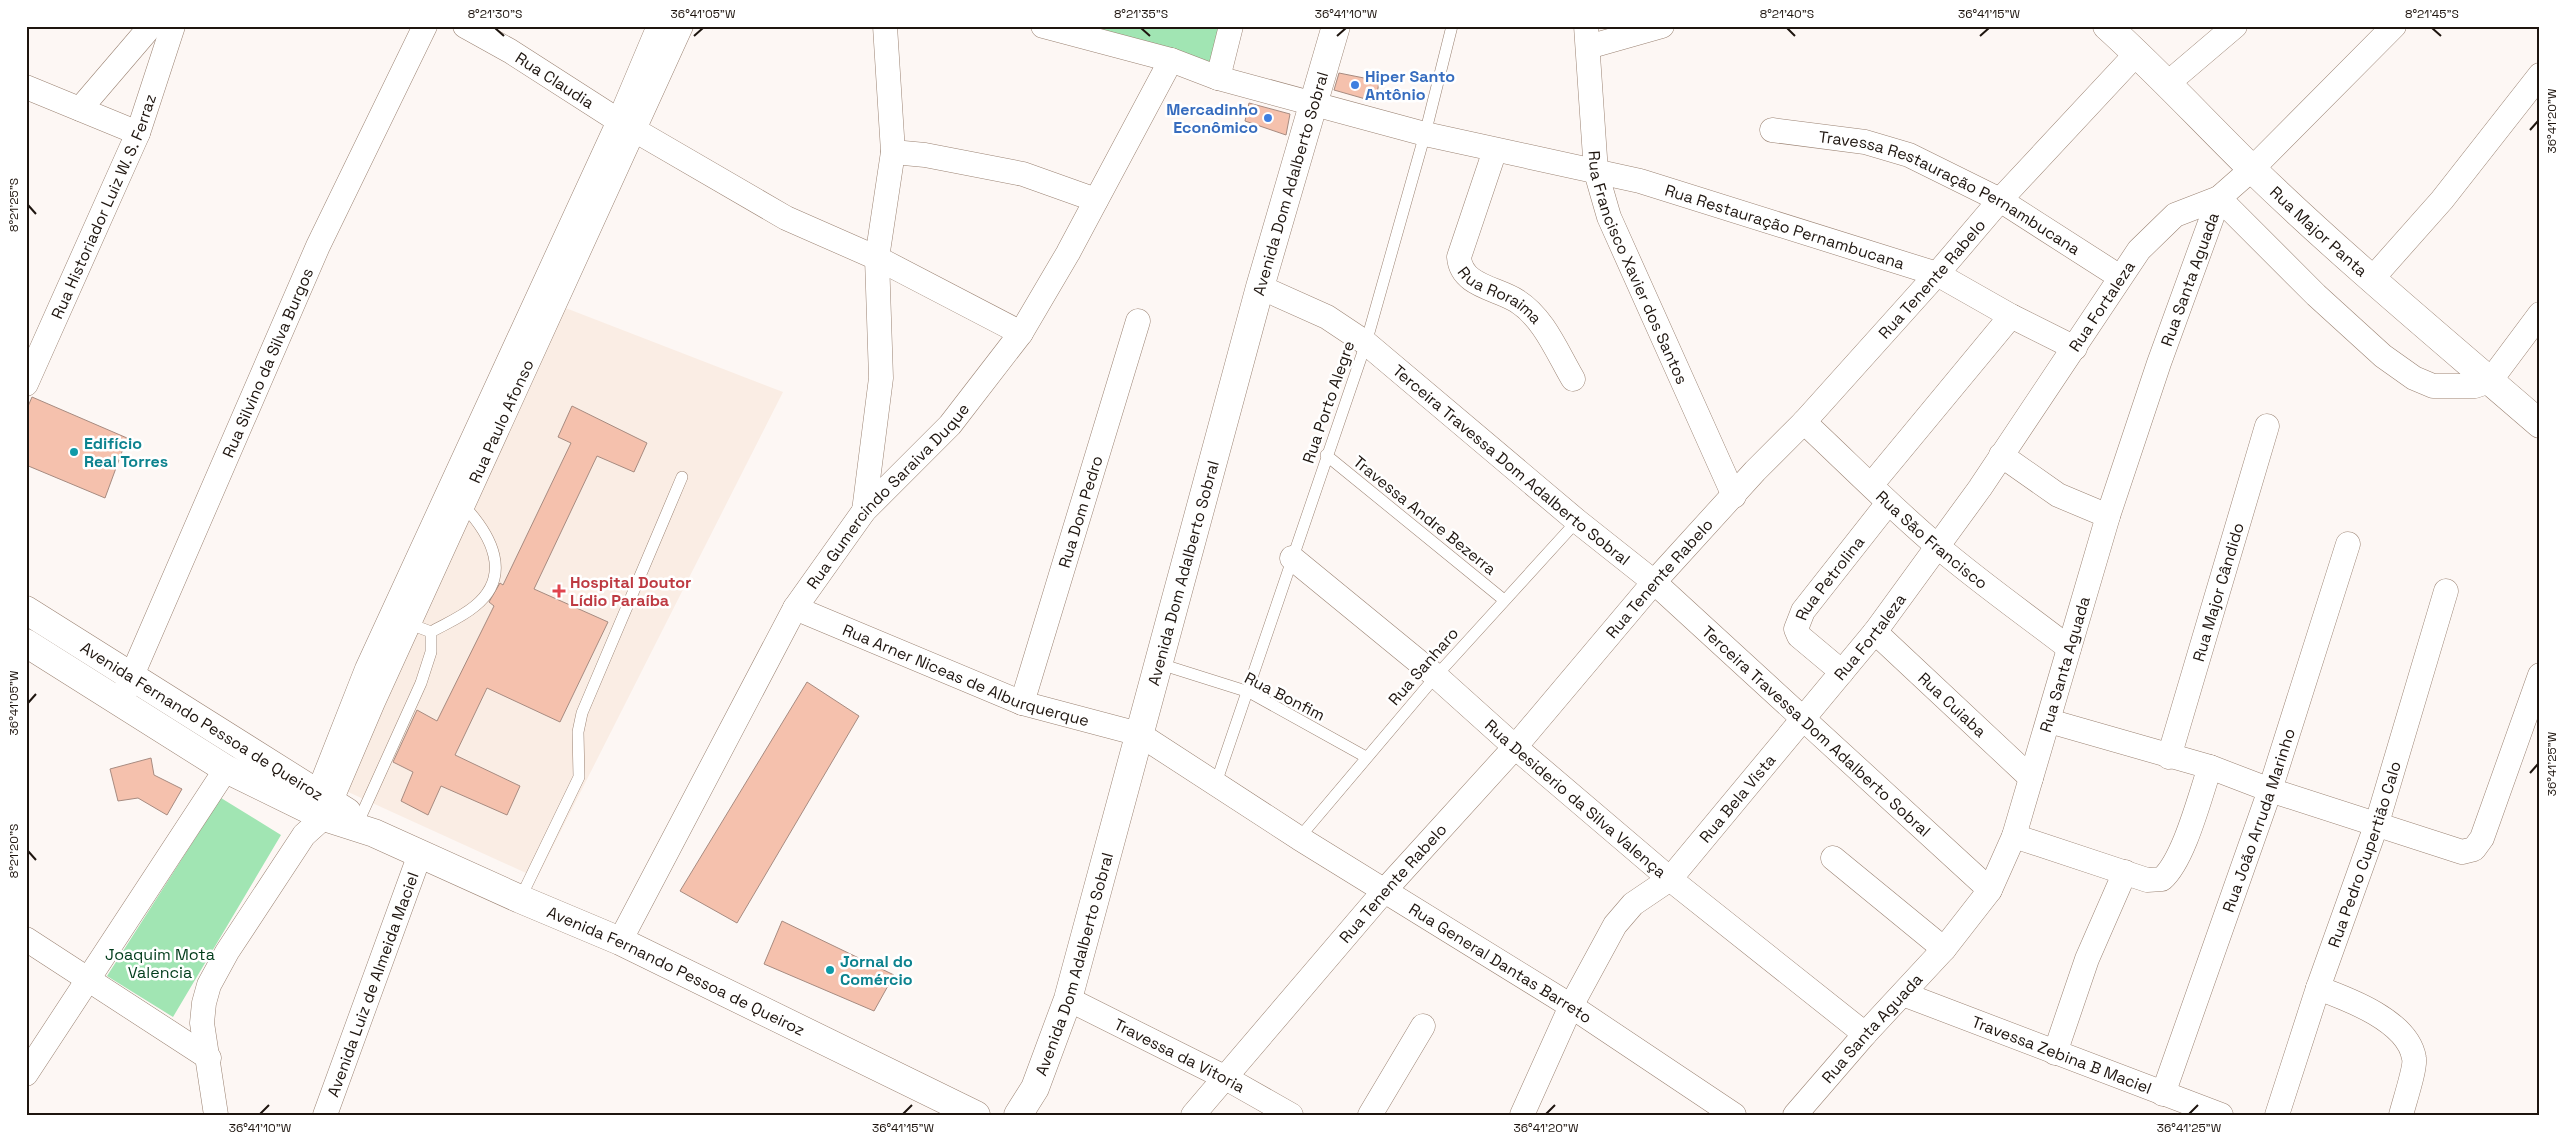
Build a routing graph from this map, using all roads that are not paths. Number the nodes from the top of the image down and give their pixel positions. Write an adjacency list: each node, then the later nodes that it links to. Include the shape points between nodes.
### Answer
1 (151, 26): 24 (street)
2 (173, 26): 27 (street, Rua Historiador Luiz W. S. Ferraz)
3 (425, 26): 79 (street, Rua Silvino da Silva Burgos, via 318,246)
4 (465, 26): 25 (street, Rua Claudia, via 510,51)
5 (659, 26): 25 (street, Rua Paulo Afonso)
6 (681, 26): 25 (street, Rua Paulo Afonso)
7 (885, 26): 30 (street)
8 (1043, 26): 18 (street)
9 (1231, 26): 20 (street)
10 (1336, 26): 23 (street, Avenida Dom Adalberto Sobral)
11 (1452, 26): 28 (lane, Rua Porto Alegre)
12 (1662, 26): 16 (street)
13 (2107, 26): 17 (street, Rua Major Panta)
14 (2235, 26): 21 (street)
15 (2394, 26): 31 (street, Rua Santa Aguada)
16 (1587, 37): 32 (street, Rua Francisco Xavier dos Santos)
17 (2137, 53): 21 (street, Rua Major Panta); 35 (street, Rua Tenente Rabelo)
18 (1171, 60): 20 (street); 34 (street, Rua Gumercindo Saraiva Duque)
19 (2540, 74): 39 (street, via 2442,200)
20 (1218, 78): 23 (street)
21 (2168, 84): 31 (street, Rua Major Panta)
22 (26, 87): 24 (street)
23 (1315, 104): 28 (street); 40 (street, Avenida Dom Adalberto Sobral)
24 (80, 109): 27 (street)
25 (626, 126): 36 (street, Rua Claudia, via 786,218); 55 (street, Rua Paulo Afonso)
26 (1772, 130): 35 (street, Travessa Restauração Pernambucana, via 1860,141 1909,155)
27 (138, 133): 49 (street, Rua Historiador Luiz W. S. Ferraz)
28 (1425, 134): 29 (street); 45 (lane, Rua Porto Alegre)
29 (1495, 150): 32 (street); 47 (street, Rua Roraima, via 1459,257 1462,271 1470,279 1530,309)
30 (893, 152): 34 (street, via 1023,174); 36 (street)
31 (2252, 169): 33 (street, Rua Santa Aguada); 39 (street, Rua Major Panta)
32 (1596, 172): 37 (street, Rua Restauração Pernambucana, via 1640,180); 58 (street, Rua Francisco Xavier dos Santos, via 1609,217)
33 (2219, 198): 38 (street, Rua Fortaleza, via 2175,215 2139,250); 48 (street, via 2323,301 2383,356 2414,378 2433,386 2475,386); 62 (street, Rua Santa Aguada, via 2159,362)
34 (1096, 200): 44 (street, Rua Gumercindo Saraiva Duque)
35 (2000, 200): 37 (street, Rua Tenente Rabelo); 38 (street, Travessa Restauração Pernambucana)
36 (877, 258): 44 (street, Rua Claudia); 61 (street, via 881,378)
37 (1937, 274): 42 (street, Rua Restauração Pernambucana); 50 (street, Rua Tenente Rabelo)
38 (2120, 276): 46 (street, Rua Fortaleza)
39 (2371, 280): 48 (street, Rua Major Panta)
40 (1260, 287): 45 (street, Terceira Travessa Dom Adalberto Sobral, via 1327,317); 76 (street, Avenida Dom Adalberto Sobral)
41 (2540, 314): 48 (street)
42 (2011, 316): 46 (street, Rua Restauração Pernambucana); 57 (street)
43 (1138, 321): 83 (street, Rua Dom Pedro)
44 (1021, 333): 61 (street, Rua Gumercindo Saraiva Duque, via 950,425)
45 (1366, 344): 53 (lane, Rua Porto Alegre); 63 (street, Terceira Travessa Dom Adalberto Sobral)
46 (2075, 348): 54 (street, Rua Fortaleza)
47 (1573, 379)
48 (2490, 381): 51 (street, Rua Major Panta)
49 (26, 384)
50 (1804, 422): 57 (street, Rua São Francisco); 58 (street, Rua Tenente Rabelo)
51 (2540, 424)
52 (2266, 426): 89 (street, Rua Major Cândido)
53 (1326, 455): 66 (lane, Rua Porto Alegre); 69 (lane, Travessa Andre Bezerra)
54 (2001, 455): 62 (street, via 2058,495); 65 (street, Rua Fortaleza)
55 (471, 465): 60 (street, Rua Paulo Afonso); 72 (street, Rua Paulo Afonso)
56 (682, 477): 106 (lane, via 582,714 578,732 578,777)
57 (1872, 484): 59 (street, Rua São Francisco)
58 (1734, 496): 67 (street, Rua Tenente Rabelo)
59 (1888, 503): 65 (street, Rua São Francisco); 77 (street, Rua Petrolina, via 1803,612 1796,629 1799,636)
60 (464, 506): 72 (street, Rua Paulo Afonso); 72 (lane, via 478,521 494,551 497,570 489,590 475,606)
61 (864, 511): 70 (street, Rua Gumercindo Saraiva Duque)
62 (2108, 516): 75 (street, Rua Santa Aguada)
63 (1577, 520): 67 (street, Terceira Travessa Dom Adalberto Sobral); 69 (lane, Rua Sanharo)
64 (2348, 544): 94 (street, Rua João Arruda Marinho)
65 (1938, 547): 73 (street, Rua Fortaleza); 75 (street, Rua São Francisco)
66 (1292, 558): 80 (street, Rua Desiderio da Silva Valença); 81 (lane, Rua Porto Alegre)
67 (1654, 582): 84 (street, Terceira Travessa Dom Adalberto Sobral); 87 (street, Rua Tenente Rabelo)
68 (2446, 591): 96 (street, Rua Pedro Cupertião Calo)
69 (1504, 600): 80 (lane, Rua Sanharo)
70 (795, 608): 83 (street, Rua Arner Niceas de Alburquerque); 108 (street, Rua Gumercindo Saraiva Duque)
71 (26, 610): 79 (street, Avenida Fernando Pessoa de Queiroz)
72 (411, 623): 95 (street, Rua Paulo Afonso); 97 (lane, via 430,652 421,683)
73 (1875, 632): 77 (street, Rua Fortaleza); 92 (street, Rua Cuiaba)
74 (26, 644): 82 (street, Avenida Fernando Pessoa de Queiroz)
75 (2069, 648): 85 (street, Rua Santa Aguada)
76 (1158, 663): 81 (lane, Rua Bonfim); 86 (street, Avenida Dom Adalberto Sobral)
77 (1842, 672): 84 (street, Rua Fortaleza)
78 (2540, 675): 96 (street, via 2482,838 2474,849 2462,852)
79 (132, 676): 82 (street, Rua Silvino da Silva Burgos); 95 (street, Avenida Fernando Pessoa de Queiroz)
80 (1436, 676): 87 (street, Rua Desiderio da Silva Valença); 88 (lane, Rua Sanharo)
81 (1249, 692): 88 (lane, Rua Bonfim); 93 (lane, Rua Porto Alegre)
82 (120, 703): 91 (street, Avenida Fernando Pessoa de Queiroz)
83 (1022, 703): 86 (street, Rua Arner Niceas de Alburquerque)
84 (1804, 718): 103 (street, Rua Bela Vista); 105 (street, Terceira Travessa Dom Adalberto Sobral)
85 (2049, 721): 89 (street); 92 (street, Rua Santa Aguada)
86 (1139, 734): 93 (street, Rua General Dantas Barreto); 113 (street, Avenida Dom Adalberto Sobral)
87 (1515, 747): 103 (street, Rua Desiderio da Silva Valença); 104 (street, Rua Tenente Rabelo)
88 (1366, 757): 99 (lane, Rua Sanharo)
89 (2169, 757): 90 (street)
90 (2210, 767): 94 (street); 102 (street, via 2173,867 2162,879 2147,880)
91 (226, 769): 95 (street, Avenida Fernando Pessoa de Queiroz); 110 (street)
92 (2031, 778): 98 (street, Rua Santa Aguada)
93 (1216, 783): 99 (street, Rua General Dantas Barreto)
94 (2270, 790): 96 (street); 121 (street, Rua João Arruda Marinho)
95 (318, 811): 97 (street, Avenida Fernando Pessoa de Queiroz); 118 (street, Rua Paulo Afonso, via 209,985 202,1022)
96 (2377, 824): 111 (street, Rua Pedro Cupertião Calo)
97 (363, 827): 100 (street, Avenida Fernando Pessoa de Queiroz)
98 (2014, 836): 102 (street); 105 (street, Rua Santa Aguada)
99 (1299, 838): 104 (street, Rua General Dantas Barreto)
100 (420, 854): 106 (street, Avenida Fernando Pessoa de Queiroz); 123 (street, Avenida Luiz de Almeida Maciel)
101 (1834, 858): 109 (street)
102 (2125, 872): 117 (street, via 2087,959)
103 (1670, 879): 114 (street, Rua Bela Vista, via 1634,904 1615,925); 116 (street, Rua Desiderio da Silva Valença)
104 (1385, 890): 114 (street, Rua General Dantas Barreto); 120 (street, Rua Tenente Rabelo)
105 (1990, 890): 109 (street, Rua Santa Aguada)
106 (520, 899): 108 (street, Avenida Fernando Pessoa de Queiroz)
107 (26, 939): 110 (street)
108 (620, 941): 124 (street, Avenida Fernando Pessoa de Queiroz)
109 (1944, 949): 112 (street, Rua Santa Aguada)
110 (90, 980): 118 (street); 119 (street)
111 (2318, 988): 133 (street, Rua Pedro Cupertião Calo); 134 (street, via 2347,998 2401,1032 2415,1059)
112 (1903, 994): 116 (street, Rua Santa Aguada); 117 (street, Travessa Zebina B Maciel)
113 (1068, 999): 120 (street, Travessa da Vitoria); 125 (street, Avenida Dom Adalberto Sobral, via 1035,1088)
114 (1571, 1006): 129 (street, Rua Bela Vista); 130 (street, Rua General Dantas Barreto)
115 (1423, 1026): 128 (street)
116 (1865, 1034): 131 (street, Rua Santa Aguada)
117 (2055, 1053): 121 (street, Travessa Zebina B Maciel)
118 (209, 1058): 122 (street, Rua Paulo Afonso)
119 (26, 1074)
120 (1224, 1077): 126 (street, Rua Tenente Rabelo); 127 (street, Travessa da Vitoria)
121 (2163, 1094): 132 (street, Travessa Zebina B Maciel)
122 (216, 1115)
123 (325, 1115)
124 (976, 1115)
125 (1018, 1115)
126 (1193, 1115)
127 (1291, 1115)
128 (1370, 1115)
129 (1522, 1115)
130 (1734, 1115)
131 (1795, 1115)
132 (2221, 1115)
133 (2277, 1115)
134 (2401, 1115)

